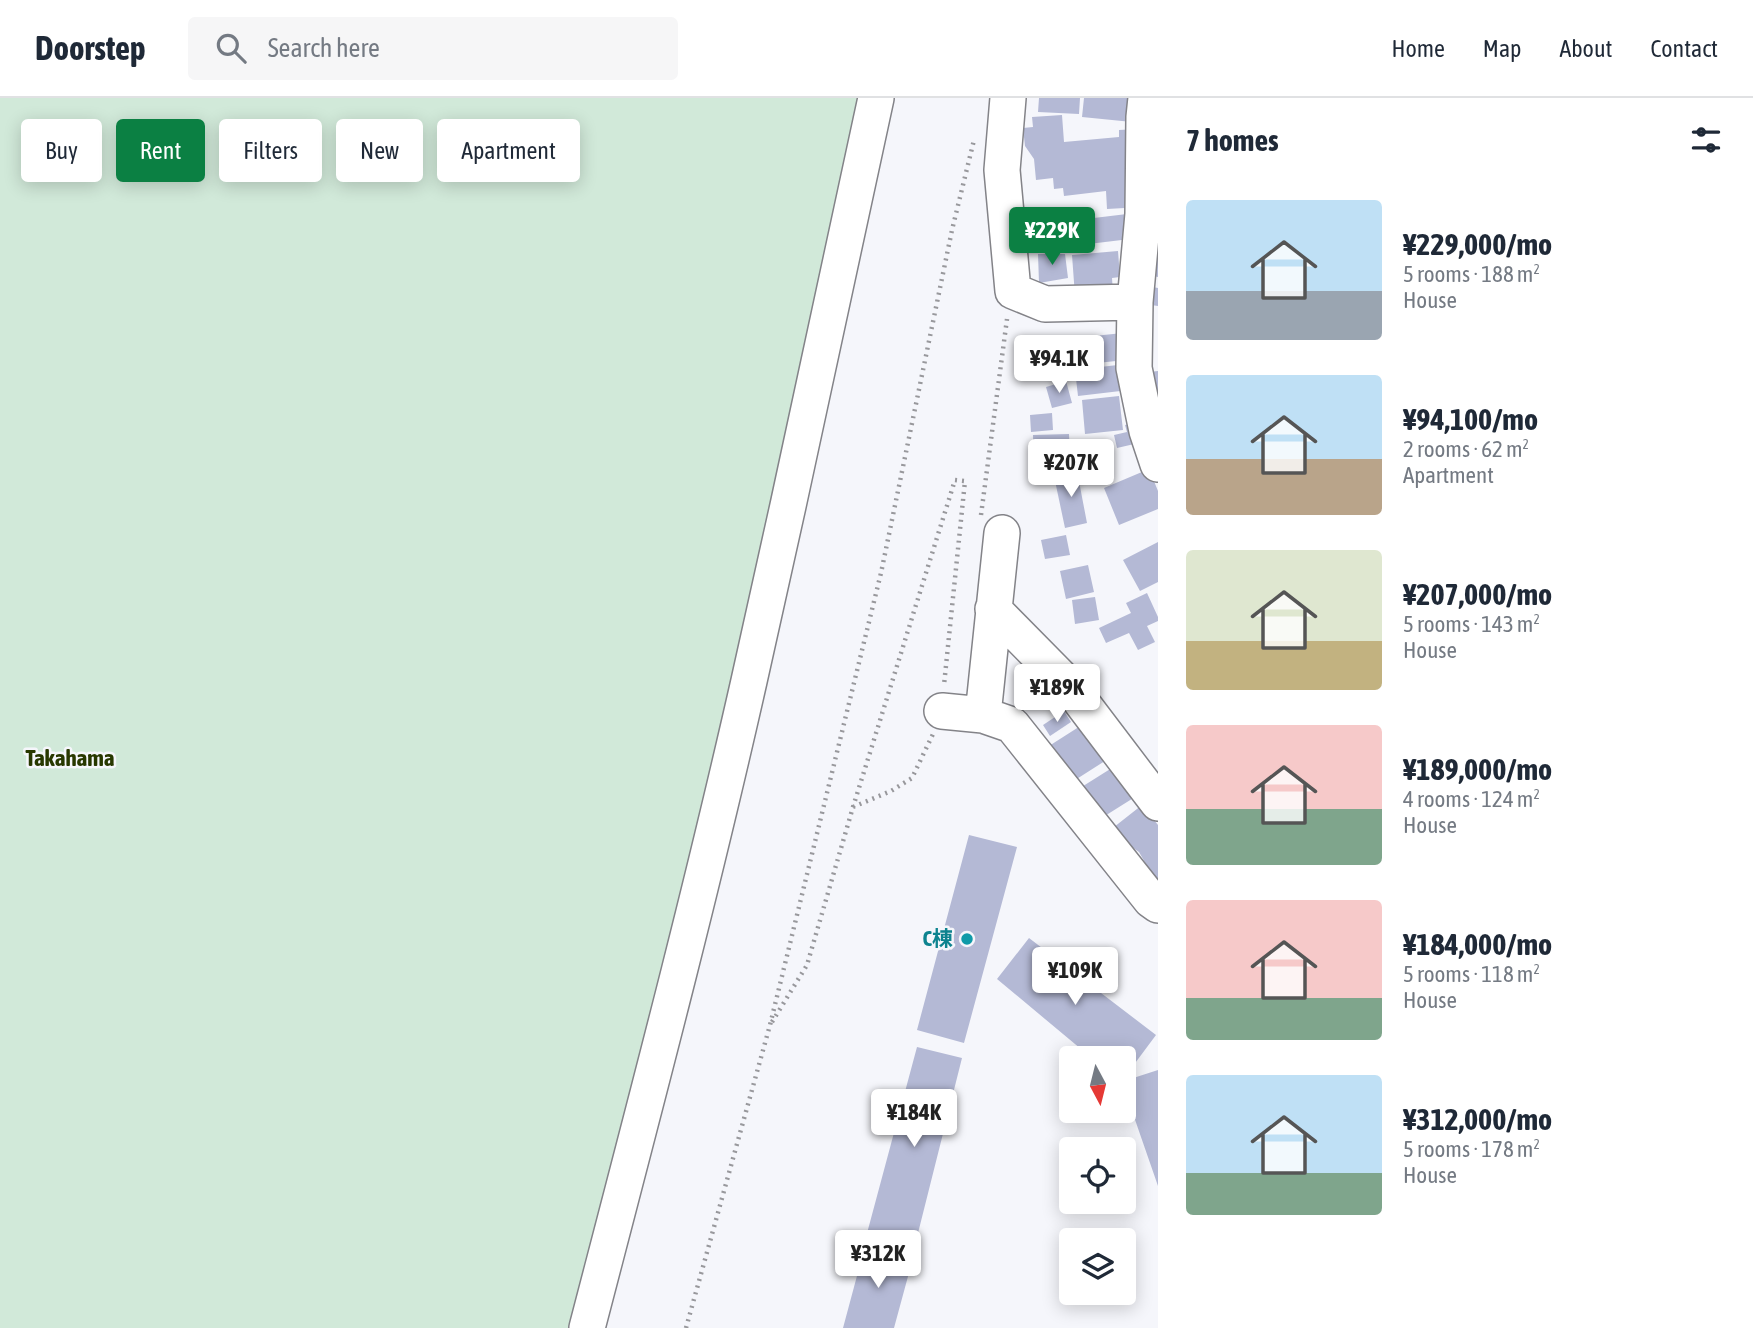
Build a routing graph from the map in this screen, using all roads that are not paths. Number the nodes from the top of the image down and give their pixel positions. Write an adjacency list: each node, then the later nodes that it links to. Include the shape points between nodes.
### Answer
1 (876, 98): 13 (street, via 739,721)
2 (1009, 98): 5 (street, via 1002,170 1013,291 1045,304)
3 (1146, 98): 4 (street)
4 (1150, 215): 5 (street)
5 (1143, 328): 6 (street, via 1134,368)
6 (1158, 464)
7 (991, 527): 8 (street)
8 (993, 609): 9 (street); 11 (street, via 1070,687)
9 (983, 715): 10 (street); 12 (street, via 1012,726)
10 (939, 718)
11 (1158, 803)
12 (1158, 905)
13 (587, 1328)

